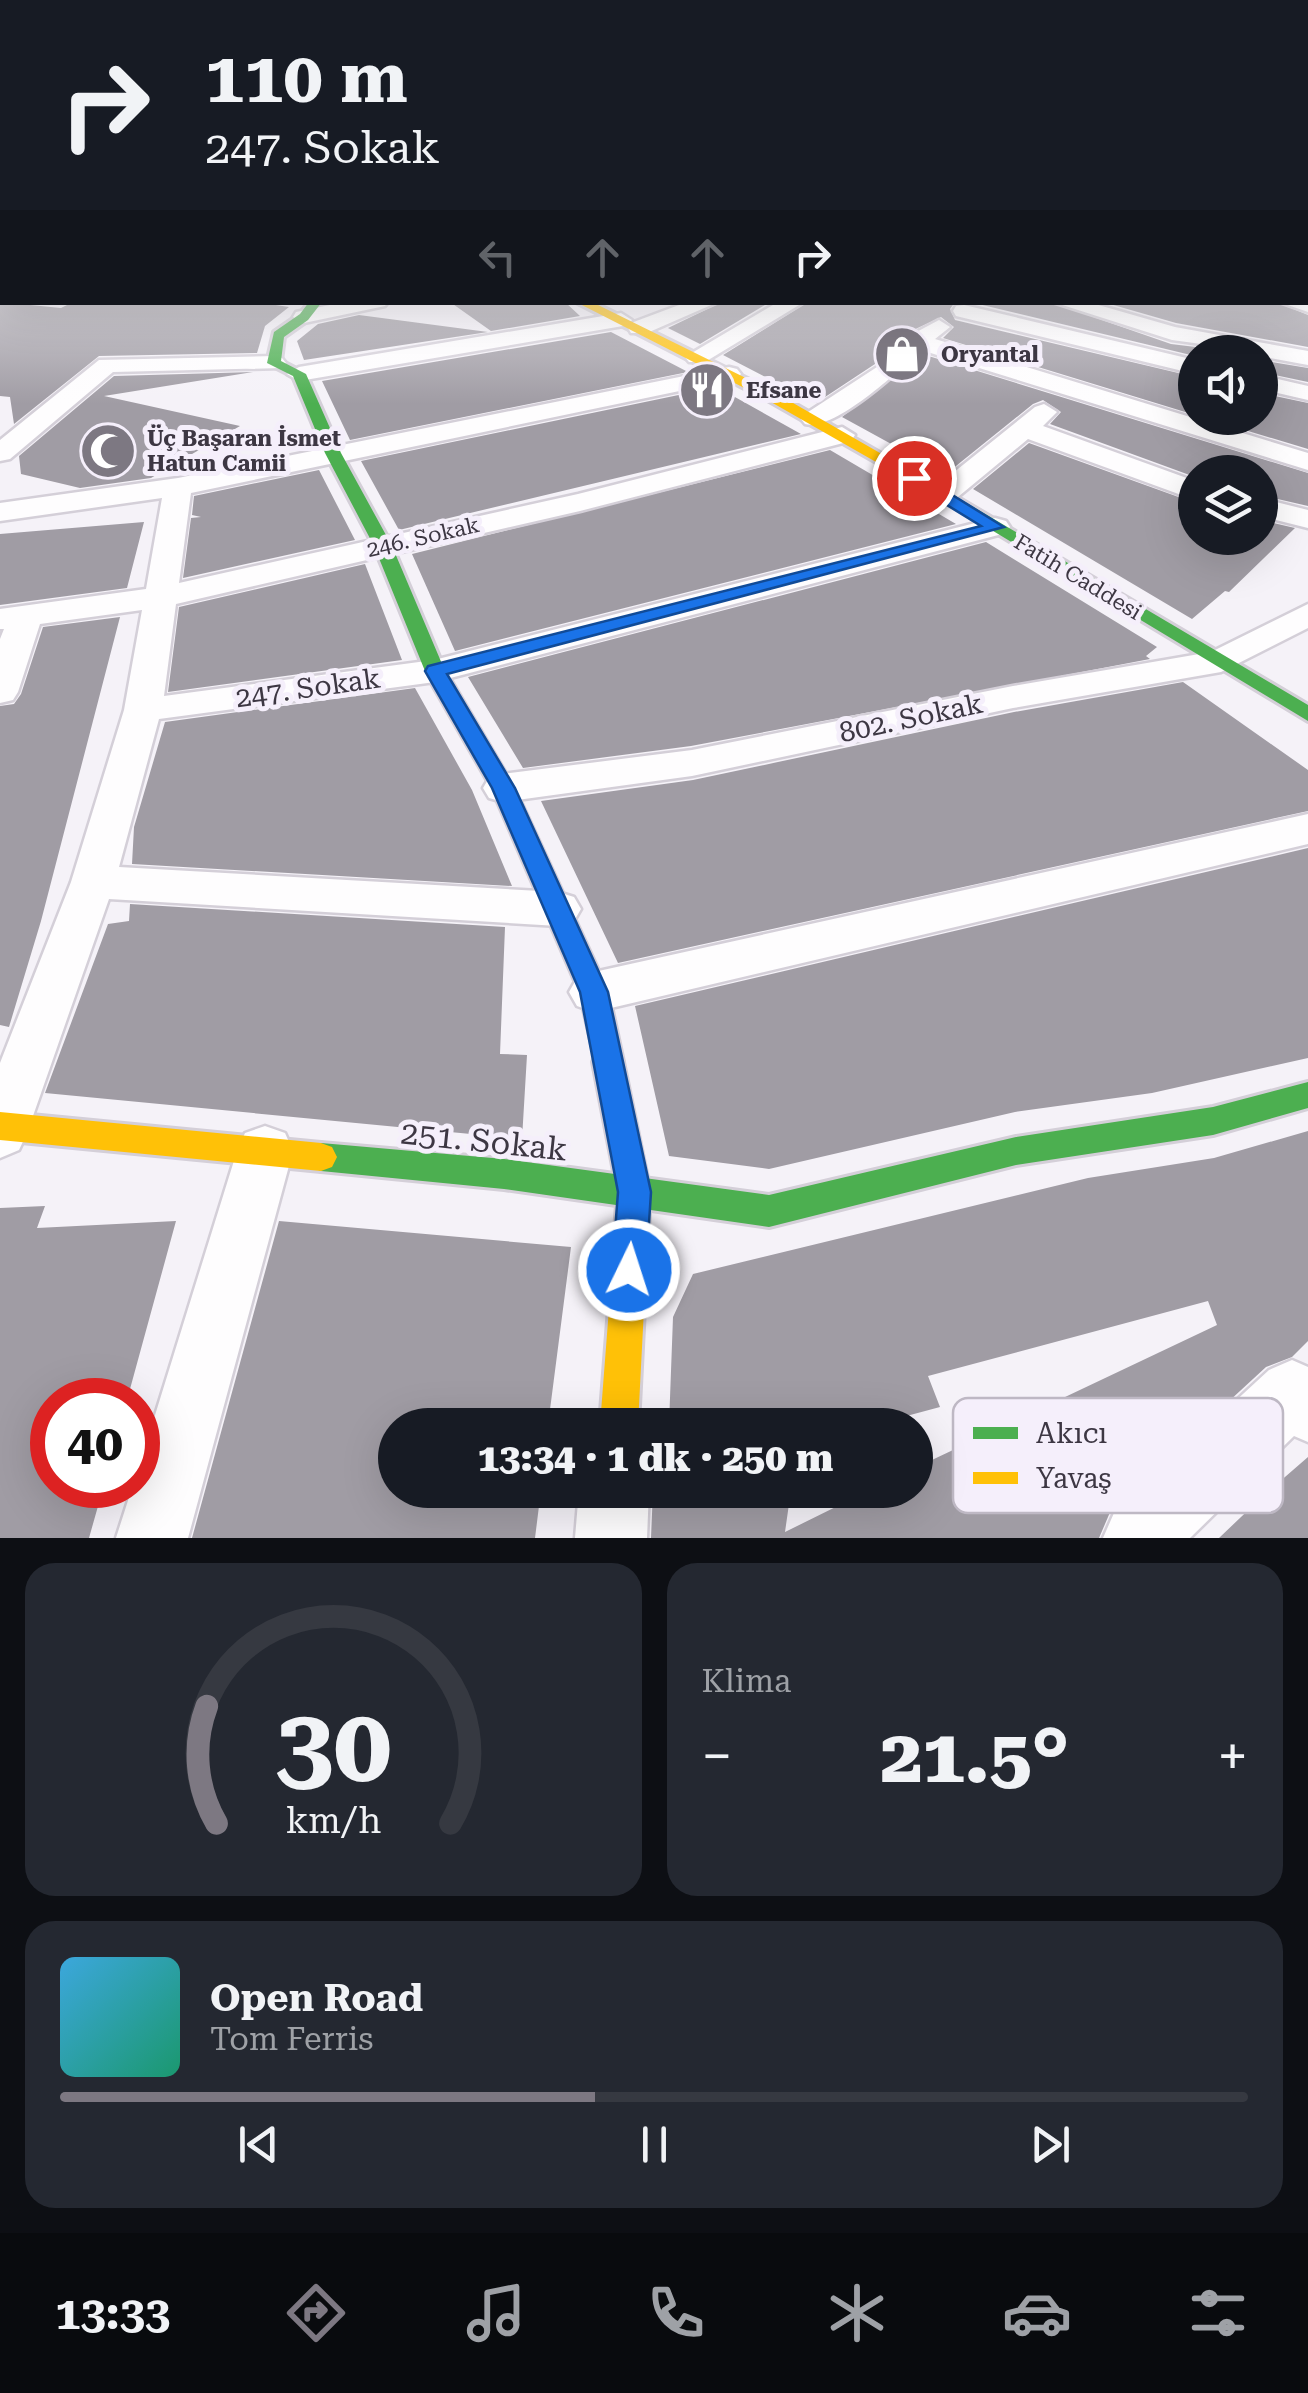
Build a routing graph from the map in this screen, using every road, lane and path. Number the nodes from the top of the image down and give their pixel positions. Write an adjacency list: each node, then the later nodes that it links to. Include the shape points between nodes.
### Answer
1 (352, 305): 7 (street)
2 (589, 305): 8 (street, Fatih Caddesi)
3 (697, 305): 8 (street)
4 (789, 305): 10 (street)
5 (1074, 305): 11 (street, via 1172,333)
6 (970, 306): 9 (street); 12 (street)
7 (310, 310): 13 (street, via 278,335)
8 (630, 324): 10 (street, Fatih Caddesi); 14 (street)
9 (917, 341): 17 (street); 19 (street, via 885,372)
10 (697, 357): 15 (street, Fatih Caddesi)
11 (1308, 358)
12 (1178, 361)
13 (274, 363): 14 (street); 23 (street, via 107,365)
14 (300, 374): 24 (street)
15 (729, 374): 19 (street, Fatih Caddesi); 24 (street)
16 (1278, 386): 18 (street)
17 (1068, 390): 20 (street); 22 (street)
18 (1308, 393)
19 (814, 419): 21 (street, Fatih Caddesi)
20 (1026, 429): 26 (street); 29 (street)
21 (842, 435): 29 (street, Fatih Caddesi); 34 (street, 246. Sokak)
22 (1221, 436): 25 (street); 26 (street)
23 (0, 453)
24 (333, 454): 28 (street); 34 (street)
25 (1308, 462)
26 (1153, 477): 27 (street)
27 (1178, 485)
28 (178, 487): 30 (street); 35 (street)
29 (943, 495): 33 (street, Fatih Caddesi)
30 (0, 512)
31 (1278, 512): 32 (street)
32 (1308, 519)
33 (995, 527): 38 (street, Fatih Caddesi); 39 (street, 247. Sokak)
34 (383, 546): 35 (street, 246. Sokak); 39 (street)
35 (161, 598): 37 (street, 246. Sokak); 41 (street)
36 (1308, 614): 38 (street, 802. Sokak)
37 (12, 618): 40 (street)
38 (1221, 662): 42 (street, Fatih Caddesi); 43 (street, 802. Sokak, via 692,763)
39 (435, 671): 41 (street, 247. Sokak); 43 (street)
40 (0, 692)
41 (143, 710): 45 (street)
42 (1308, 714)
43 (504, 788): 46 (street)
44 (1308, 829): 47 (street)
45 (92, 882): 46 (street); 49 (street)
46 (558, 908): 47 (street)
47 (594, 992): 51 (street)
48 (1308, 1095): 51 (street, 251. Sokak, via 1213,1121 1016,1151 769,1210)
49 (1, 1128): 50 (street, 251. Sokak)
50 (266, 1151): 51 (street, 251. Sokak); 57 (street)
51 (634, 1192): 53 (street)
52 (1283, 1401): 54 (street, via 1292,1392)
53 (619, 1408)
54 (1308, 1408)
55 (613, 1508): 58 (street)
56 (1165, 1513): 59 (street)
57 (152, 1538)
58 (611, 1538)
59 (1139, 1538)

